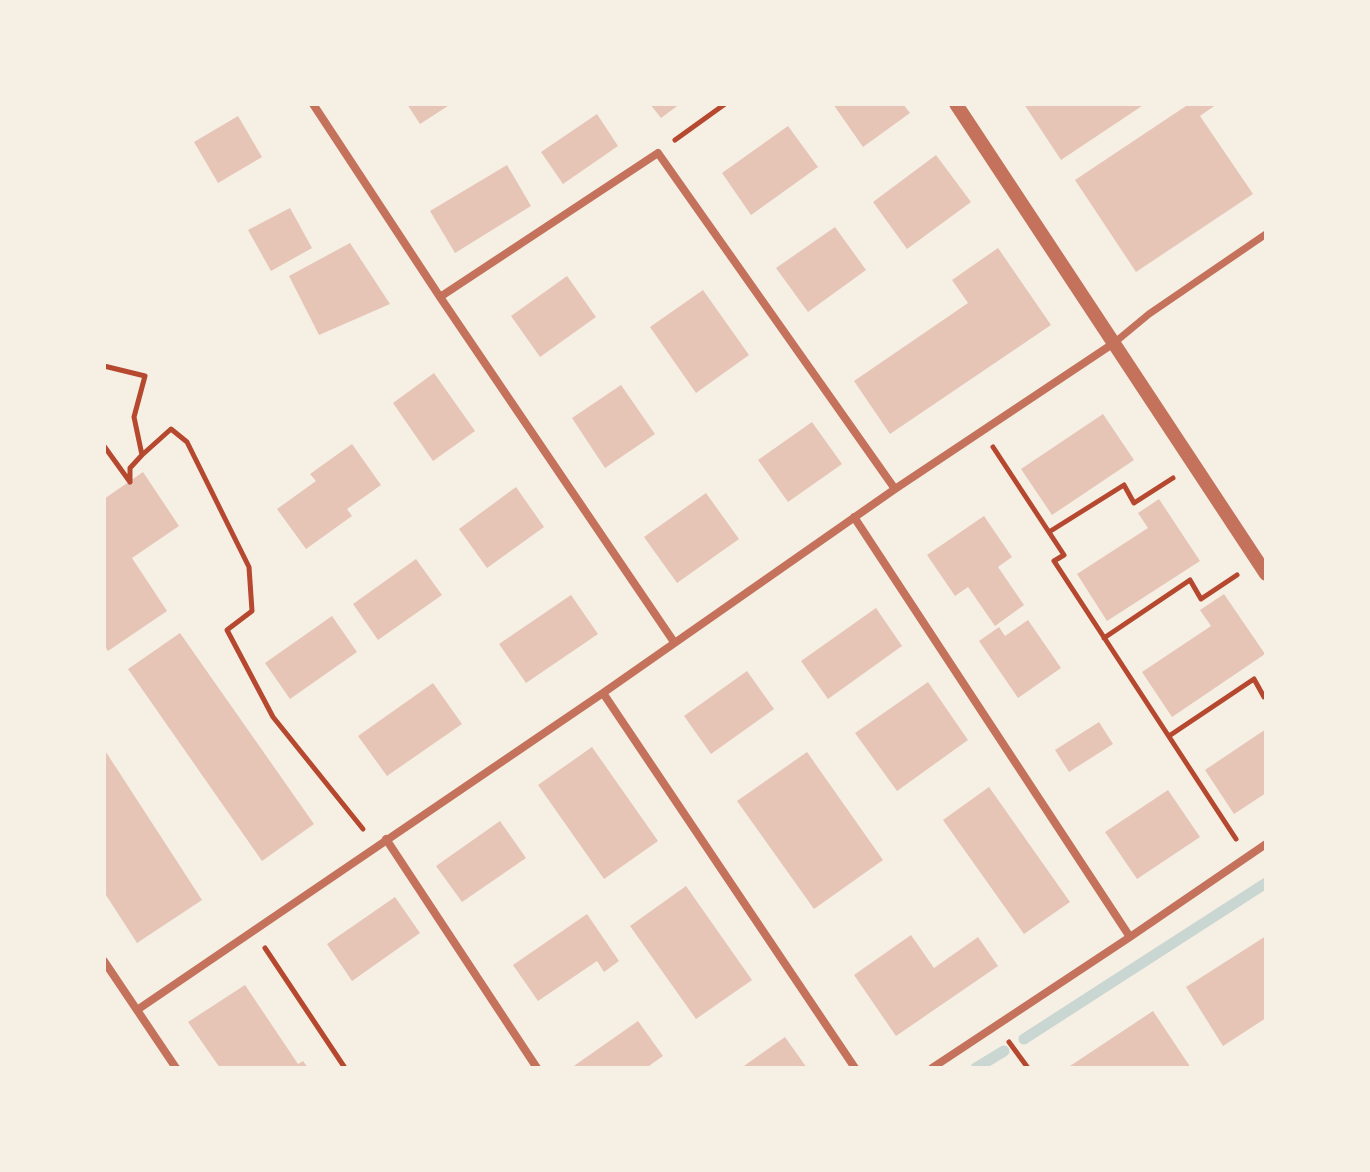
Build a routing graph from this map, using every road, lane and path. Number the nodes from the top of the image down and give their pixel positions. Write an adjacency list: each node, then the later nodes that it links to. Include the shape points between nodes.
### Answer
1 (313, 104): 6 (street)
2 (725, 104): 4 (path)
3 (956, 104): 7 (street)
4 (658, 153): 6 (street); 13 (street)
5 (1266, 234): 7 (street)
6 (440, 297): 18 (street)
7 (1114, 343): 9 (street); 12 (street)
8 (104, 366): 11 (path, via 145,376 134,417)
9 (982, 429): 13 (street); 15 (path)
10 (104, 446): 11 (path, via 130,482 130,468)
11 (142, 455): 24 (path, via 171,429 187,442 249,567 252,611 227,630 273,717)
12 (1194, 464): 15 (path, via 1134,503 1124,485); 16 (street)
13 (895, 489): 14 (street)
14 (854, 517): 18 (street); 27 (street)
15 (1049, 532): 17 (path, via 1064,555 1054,561)
16 (1262, 568): 17 (path, via 1201,599 1190,580)
17 (1104, 638): 21 (path)
18 (674, 642): 19 (street)
19 (603, 693): 22 (street); 34 (street)
20 (1266, 696): 21 (path, via 1254,679)
21 (1169, 736): 25 (path)
22 (386, 839): 24 (street); 33 (street)
23 (1266, 844): 25 (street)
24 (376, 846): 26 (street)
25 (1248, 856): 27 (street)
26 (253, 931): 29 (street); 32 (path)
27 (1130, 937): 30 (street)
28 (104, 961): 29 (street)
29 (137, 1010): 31 (street)
30 (997, 1025): 35 (street); 36 (path)
31 (176, 1068)
32 (345, 1068)
33 (537, 1068)
34 (855, 1068)
35 (932, 1068)
36 (1028, 1068)

